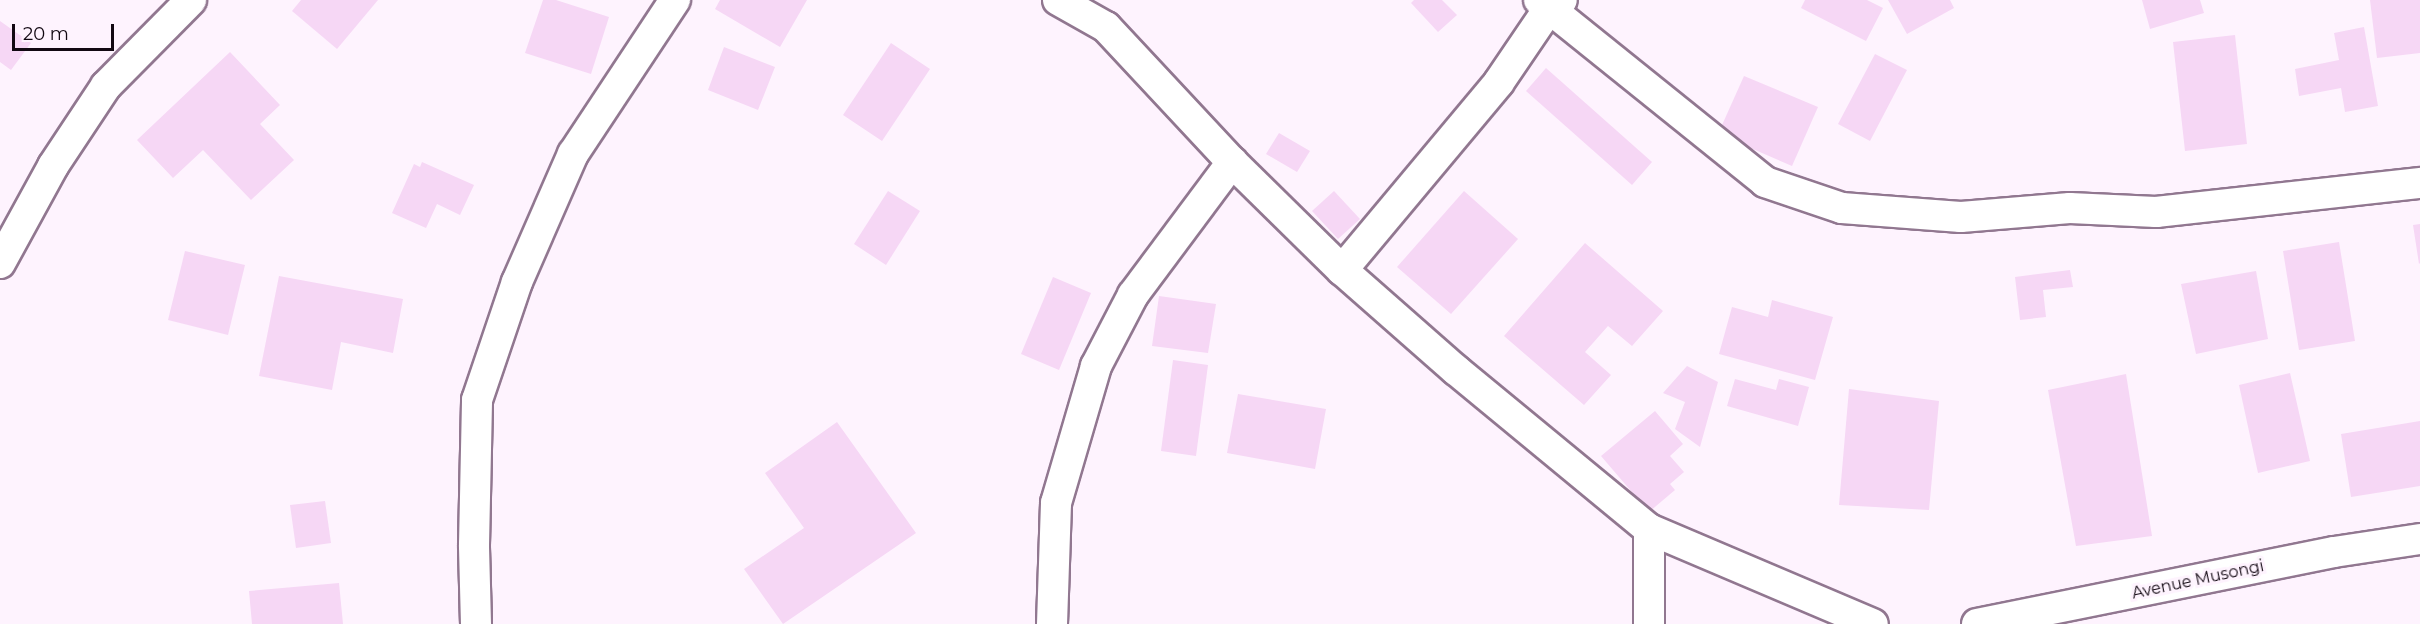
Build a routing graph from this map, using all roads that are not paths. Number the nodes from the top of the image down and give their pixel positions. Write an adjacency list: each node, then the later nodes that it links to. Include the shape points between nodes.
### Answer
1 (191, 0): 7 (street, via 106,86 54,166)
2 (675, 0): 11 (street, via 573,154 517,282 477,400)
3 (1058, 0): 5 (street, via 1106,27)
4 (1549, 3): 6 (street, via 1681,117 1765,182 1842,208 1961,217 2070,208 2156,212); 8 (street, via 1499,82)
5 (1232, 162): 8 (street); 12 (street, via 1132,295 1095,366 1056,502)
6 (2420, 183)
7 (0, 263)
8 (1342, 270): 9 (street, via 1456,370)
9 (1649, 528): 13 (street); 14 (street)
10 (2420, 539): 15 (street, Avenue Musongi, via 2334,552)
11 (477, 624)
12 (1052, 624)
13 (1649, 624)
14 (1873, 624)
15 (1977, 624)

